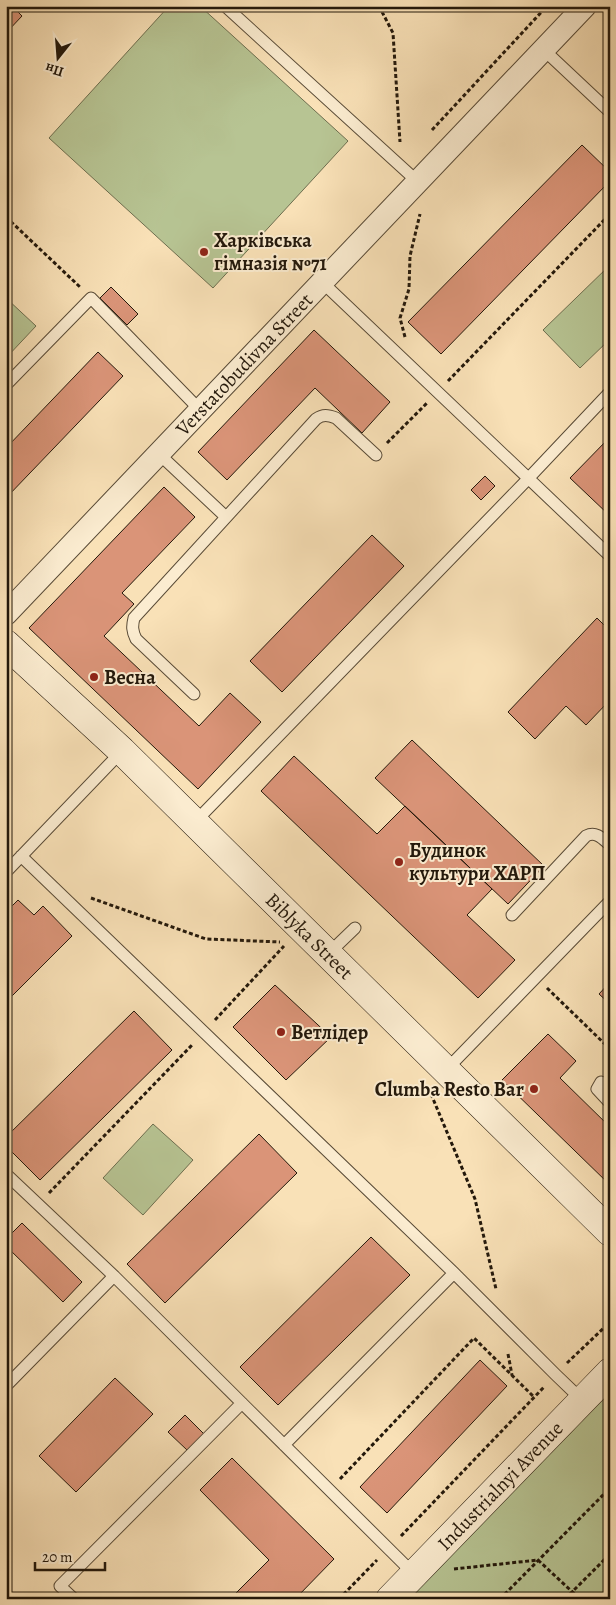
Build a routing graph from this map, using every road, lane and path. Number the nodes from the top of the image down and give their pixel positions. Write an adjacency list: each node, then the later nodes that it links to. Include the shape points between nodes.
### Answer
1 (225, 6): 6 (lane)
2 (379, 6): 6 (path, via 393,33)
3 (586, 6): 4 (street, Verstatobudivna Street)
4 (544, 50): 5 (lane); 7 (street, Verstatobudivna Street)
5 (610, 112)
6 (400, 165): 7 (lane)
7 (418, 182): 10 (street, Verstatobudivna Street); 12 (path, via 424,199 410,256 409,289 400,318)
8 (610, 214): 13 (path)
9 (6, 217): 11 (path)
10 (322, 282): 17 (street, Verstatobudivna Street); 21 (lane)
11 (91, 298): 14 (lane); 17 (lane)
12 (408, 346)
13 (447, 382)
14 (6, 385)
15 (610, 392): 26 (lane)
16 (433, 396): 19 (path)
17 (200, 410): 18 (street, Verstatobudivna Street)
18 (159, 454): 20 (lane); 22 (street, Verstatobudivna Street)
19 (376, 455): 20 (lane, via 336,418 321,415)
20 (226, 516): 24 (lane, via 134,618 132,626 136,638)
21 (610, 556)
22 (6, 614)
23 (6, 644): 25 (street, Biblyka Street)
24 (194, 694)
25 (122, 751): 26 (street, Biblyka Street); 28 (lane)
26 (194, 823): 34 (street, Biblyka Street)
27 (610, 845): 32 (lane, via 597,834 586,836)
28 (21, 856): 29 (lane); 36 (lane)
29 (6, 872)
30 (87, 896): 36 (path, via 206,939 288,943)
31 (610, 901): 38 (lane)
32 (512, 915)
33 (355, 928): 34 (lane)
34 (328, 954): 38 (street, Biblyka Street)
35 (543, 984): 37 (path)
36 (204, 1032): 43 (path); 45 (lane)
37 (610, 1048)
38 (446, 1070): 44 (street, Biblyka Street)
39 (601, 1082): 41 (lane, via 597,1089)
40 (431, 1093): 47 (path, via 476,1199)
41 (610, 1103)
42 (6, 1174): 43 (lane)
43 (38, 1204): 46 (lane)
44 (610, 1232)
45 (454, 1273): 47 (lane); 56 (lane)
46 (114, 1276): 52 (lane); 55 (lane)
47 (503, 1322): 50 (path); 51 (lane)
48 (610, 1322): 51 (path)
49 (610, 1372): 54 (street, Industrialnyi Avenue)
50 (512, 1375): 53 (path); 57 (path, via 474,1338)
51 (556, 1375): 53 (path); 54 (lane)
52 (6, 1386)
53 (534, 1397): 59 (path)
54 (582, 1400): 63 (street, Industrialnyi Avenue)
55 (242, 1403): 56 (lane); 64 (lane, via 60,1586)
56 (284, 1446): 59 (lane)
57 (337, 1482)
58 (610, 1488): 61 (path)
59 (387, 1549): 63 (lane); 65 (path)
60 (610, 1554): 68 (path)
61 (538, 1560): 62 (path); 67 (path); 69 (path)
62 (452, 1569)
63 (414, 1574): 66 (street, Industrialnyi Avenue)
64 (74, 1599)
65 (339, 1599)
66 (390, 1599)
67 (500, 1599)
68 (565, 1599)
69 (580, 1599)

